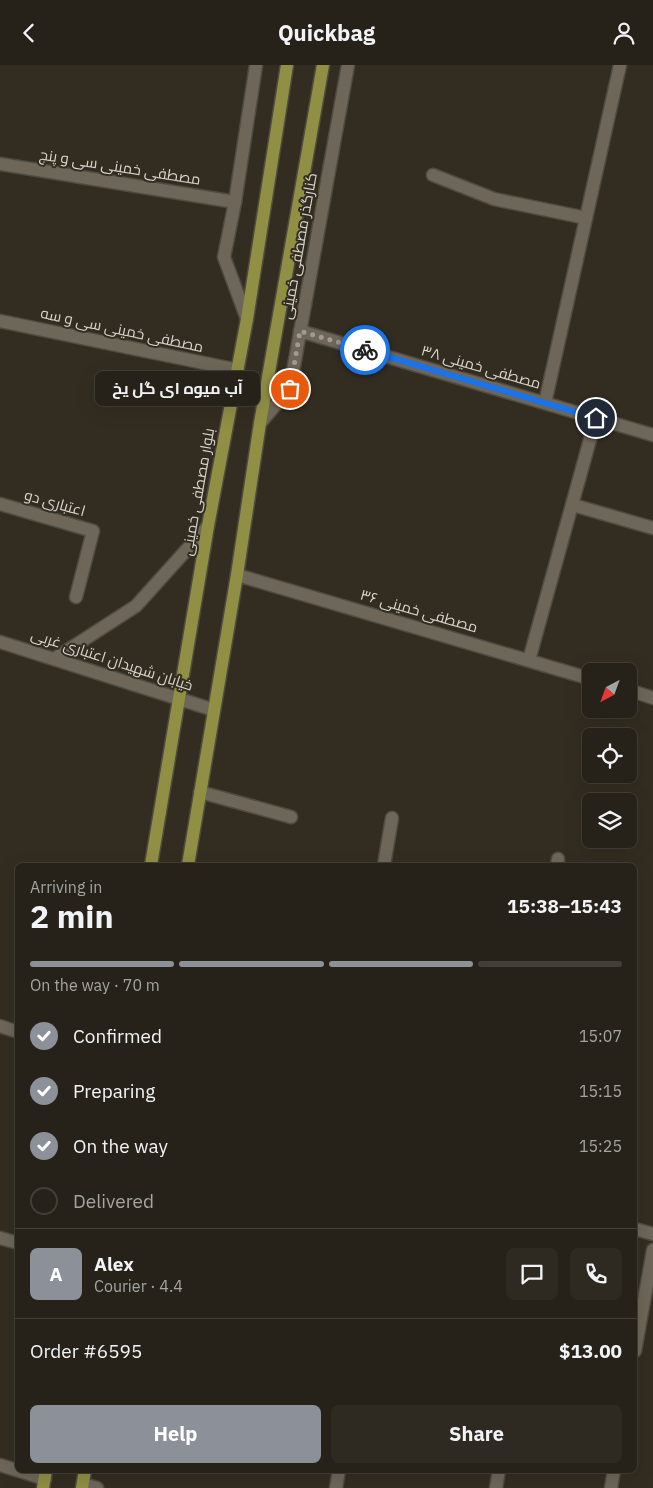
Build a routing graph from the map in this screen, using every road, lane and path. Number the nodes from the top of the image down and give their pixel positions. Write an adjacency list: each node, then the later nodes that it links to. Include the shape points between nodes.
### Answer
1 (256, 65): 8 (street)
2 (287, 65): 10 (main road, بلوار مصطفی خمینی)
3 (323, 65): 16 (main road)
4 (348, 65): 12 (street, کنارگذر مصطفی خمینی)
5 (620, 65): 9 (street)
6 (0, 164): 8 (street, مصطفی خمینی سی و پنج)
7 (433, 175): 9 (street, via 494,199)
8 (235, 202): 10 (street, via 224,257)
9 (586, 218): 14 (street)
10 (247, 319): 13 (main road, بلوار مصطفی خمینی)
11 (0, 321): 13 (street, مصطفی خمینی سی و سه)
12 (300, 331): 14 (street, مصطفی خمینی ۳۸); 16 (street, کنارگذر مصطفی خمینی, via 290,389)
13 (238, 370): 20 (main road, بلوار مصطفی خمینی)
14 (545, 403): 15 (street, مصطفی خمینی ۳۸)
15 (596, 418): 17 (street, مصطفی خمینی ۳۸); 19 (street)
16 (260, 423): 22 (main road)
17 (653, 435)
18 (0, 504): 23 (street, اعتباری دو, via 93,531)
19 (573, 505): 21 (street); 26 (street)
20 (208, 526): 25 (street, via 136,606); 30 (main road, بلوار مصطفی خمینی)
21 (653, 528)
22 (237, 575): 26 (street, مصطفی خمینی ۳۶); 31 (main road)
23 (76, 597)
24 (0, 642): 25 (street, خیابان شهیدان اعتباری غربی)
25 (54, 659): 30 (street, خیابان شهیدان اعتباری غربی)
26 (529, 661): 27 (street, مصطفی خمینی ۳۶)
27 (582, 676)
28 (638, 693): 29 (street)
29 (653, 697)
30 (180, 699): 31 (street, خیابان شهیدان اعتباری غربی); 35 (main road, بلوار مصطفی خمینی)
31 (214, 710): 32 (main road)
32 (200, 792): 33 (street); 36 (main road)
33 (290, 817)
34 (392, 818): 37 (street)
35 (151, 863)
36 (188, 863)
37 (384, 863)
38 (0, 1026): 39 (street)
39 (15, 1031)
40 (637, 1230): 41 (street)
41 (653, 1234)
42 (0, 1238): 43 (street)
43 (15, 1242)
44 (653, 1250): 45 (street)
45 (637, 1340)
46 (0, 1465): 47 (street)
47 (15, 1470)
48 (25, 1473): 53 (street)
49 (84, 1473): 54 (main road)
50 (338, 1473): 56 (street)
51 (498, 1473): 57 (street)
52 (614, 1473): 58 (street)
53 (44, 1479)
54 (82, 1486): 55 (street)
55 (97, 1488)
56 (336, 1488)
57 (496, 1488)
58 (611, 1488)

